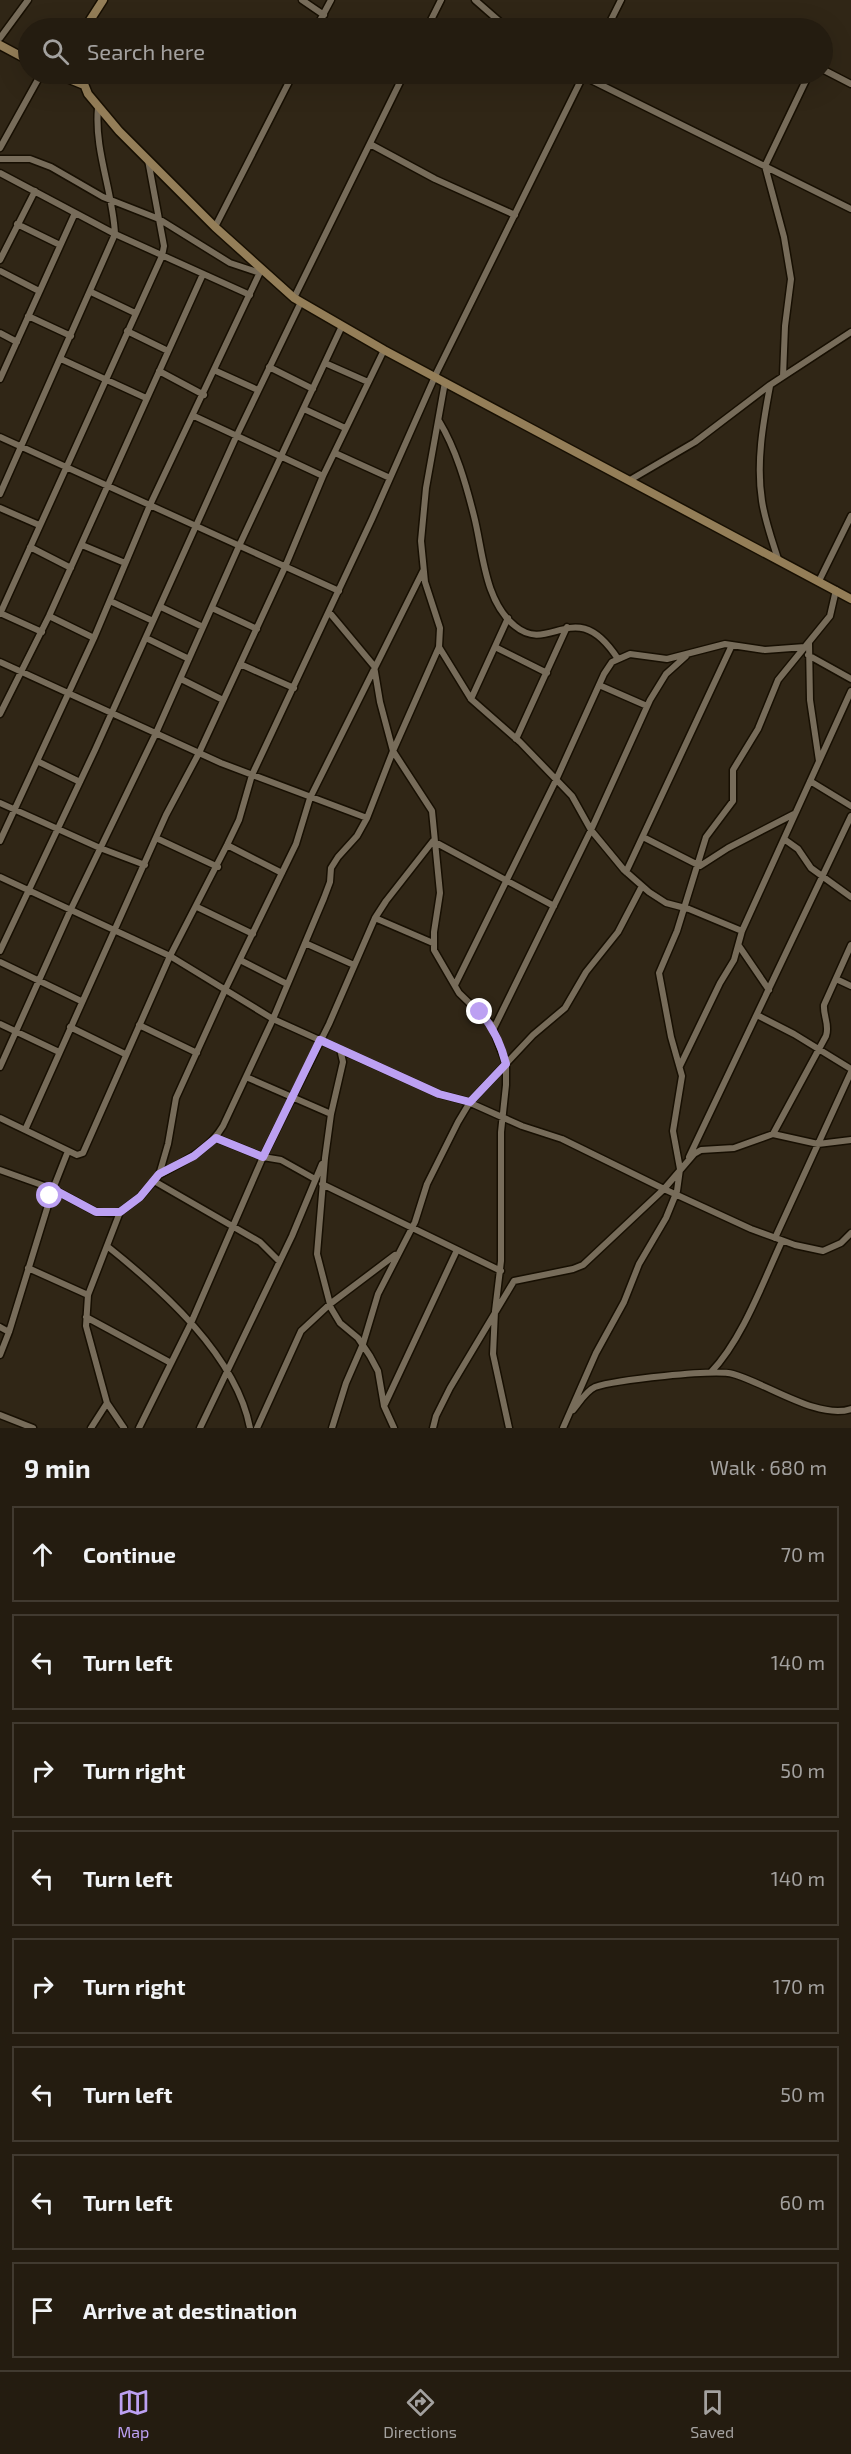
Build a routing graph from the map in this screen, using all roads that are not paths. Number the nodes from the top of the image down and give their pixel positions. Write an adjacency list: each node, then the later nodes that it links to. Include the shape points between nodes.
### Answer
1 (28, 0): 14 (street)
2 (103, 0): 9 (street)
3 (302, 0): 8 (street)
4 (331, 0): 8 (street)
5 (441, 0): 11 (street)
6 (475, 0): 12 (street)
7 (621, 0): 13 (street)
8 (324, 15): 10 (street)
9 (91, 18)
10 (322, 18)
11 (432, 18)
12 (496, 18)
13 (612, 18)
14 (0, 38)
15 (0, 45): 16 (street)
16 (18, 55)
17 (833, 75): 24 (street)
18 (35, 84): 28 (street)
19 (288, 84): 40 (street)
20 (399, 84): 27 (street)
21 (580, 84): 37 (street)
22 (602, 84): 31 (street)
23 (804, 84): 31 (street)
24 (851, 84)
25 (84, 85): 26 (street)
26 (99, 108): 30 (street); 34 (street, via 97,124)
27 (370, 144): 37 (street); 52 (street)
28 (0, 148)
29 (0, 159): 34 (street, via 38,162)
30 (148, 160): 38 (street); 40 (street)
31 (765, 166): 35 (street); 68 (street, via 791,279)
32 (0, 173): 33 (street)
33 (34, 191): 36 (street); 39 (street)
34 (111, 201): 38 (street); 41 (street)
35 (851, 209)
36 (75, 213): 41 (street); 42 (street)
37 (515, 215): 69 (street)
38 (159, 219): 44 (street); 47 (street, via 230,263)
39 (17, 224): 42 (street); 43 (street)
40 (215, 227): 47 (street)
41 (115, 234): 44 (street); 50 (street)
42 (60, 245): 49 (street)
43 (2, 249): 45 (street)
44 (162, 256): 48 (street); 53 (street)
45 (0, 260)
46 (0, 271): 49 (street)
47 (261, 272): 51 (street); 52 (street)
48 (203, 273): 51 (street); 62 (street)
49 (39, 291): 54 (street)
50 (91, 292): 53 (street); 59 (street)
51 (250, 295): 67 (street)
52 (297, 300): 55 (street); 65 (street)
53 (135, 313): 56 (street)
54 (28, 316): 59 (street); 60 (street)
55 (342, 326): 61 (street); 64 (street)
56 (127, 332): 62 (street); 71 (street)
57 (851, 332): 68 (street)
58 (0, 333): 60 (street)
59 (71, 336): 63 (street)
60 (17, 342): 70 (street)
61 (384, 350): 69 (street); 72 (street)
62 (168, 351): 66 (street)
63 (61, 359): 71 (street); 85 (street)
64 (325, 363): 72 (street); 75 (street)
65 (268, 367): 75 (street); 76 (street)
66 (159, 371): 77 (street); 78 (street)
67 (216, 371): 76 (street); 77 (street)
68 (783, 376): 74 (street)
69 (435, 377): 73 (street); 90 (street)
70 (0, 379)
71 (105, 380): 78 (street); 88 (street)
72 (368, 382): 82 (street)
73 (445, 382): 81 (street); 91 (street)
74 (770, 385): 91 (street, via 695,442); 102 (street, via 760,481 765,518)
75 (313, 389): 79 (street)
76 (258, 390): 84 (street)
77 (204, 395): 80 (street)
78 (146, 398): 92 (street)
79 (304, 409): 82 (street); 87 (street)
80 (194, 416): 84 (street); 94 (street)
81 (439, 421): 106 (street, via 423,514); 119 (street, via 466,488 482,564 497,603)
82 (345, 428): 86 (street)
83 (0, 437): 85 (street)
84 (236, 437): 87 (street); 98 (street)
85 (22, 446): 88 (street); 93 (street)
86 (335, 453): 89 (street); 90 (street)
87 (281, 458): 89 (street); 100 (street)
88 (66, 467): 92 (street); 97 (street)
89 (323, 476): 104 (street)
90 (390, 478): 109 (street)
91 (630, 480): 102 (street)
92 (108, 486): 94 (street); 99 (street)
93 (0, 494)
94 (150, 505): 98 (street); 103 (street)
95 (0, 508): 97 (street)
96 (851, 516): 107 (street)
97 (39, 525): 101 (street)
98 (196, 526): 100 (street); 114 (street)
99 (81, 545): 103 (street); 105 (street)
100 (239, 546): 104 (street); 115 (street)
101 (30, 547): 105 (street); 111 (street)
102 (778, 559): 107 (street)
103 (125, 563): 113 (street)
104 (285, 567): 109 (street); 123 (street)
105 (71, 568): 118 (street)
106 (423, 571): 129 (street, via 440,628); 137 (street)
107 (819, 581): 108 (street)
108 (836, 590): 112 (street); 128 (street, via 830,616)
109 (339, 591): 116 (street)
110 (0, 594): 111 (street)
111 (7, 597): 117 (street)
112 (851, 598)
113 (110, 601): 120 (street); 125 (street)
114 (161, 607): 120 (street); 121 (street)
115 (212, 608): 121 (street); 123 (street)
116 (329, 612): 137 (street); 143 (street)
117 (0, 613): 124 (street)
118 (49, 616): 124 (street); 125 (street)
119 (508, 618): 122 (street, via 531,635); 130 (street)
120 (153, 621): 126 (street)
121 (203, 627): 133 (street)
122 (567, 627): 134 (street, via 594,632); 139 (street)
123 (256, 629): 136 (street)
124 (42, 632): 138 (street)
125 (94, 638): 145 (street)
126 (146, 638): 133 (street); 150 (street)
127 (732, 645): 128 (street, via 765,650); 131 (street); 170 (street)
128 (807, 645): 132 (street); 178 (street, via 778,680 758,729 732,770 733,801 710,830)
129 (439, 647): 146 (street); 153 (street)
130 (495, 647): 139 (street); 146 (street)
131 (690, 652): 134 (street, via 667,659 636,654); 148 (street, via 666,674)
132 (808, 655): 140 (street); 156 (street)
133 (189, 659): 141 (street)
134 (618, 659): 142 (street, via 608,667)
135 (0, 662): 138 (street)
136 (240, 664): 143 (street); 147 (street)
137 (374, 666): 153 (street); 161 (street)
138 (21, 672): 145 (street); 149 (street)
139 (547, 673): 152 (street)
140 (851, 679)
141 (181, 680): 147 (street); 151 (street)
142 (598, 685): 148 (street); 158 (street)
143 (294, 688): 157 (street)
144 (851, 691): 156 (street)
145 (68, 694): 150 (street); 155 (street)
146 (471, 699): 152 (street)
147 (223, 700): 154 (street)
148 (647, 706): 169 (street)
149 (0, 714)
150 (112, 714): 151 (street); 160 (street)
151 (156, 733): 154 (street); 176 (street)
152 (516, 739): 158 (street)
153 (393, 751): 167 (street); 174 (street, via 432,811)
154 (199, 753): 157 (street); 171 (street)
155 (37, 761): 160 (street); 164 (street)
156 (819, 761): 159 (street)
157 (252, 775): 161 (street); 175 (street)
158 (556, 780): 169 (street, via 572,796); 184 (street)
159 (810, 781): 163 (street); 165 (street)
160 (80, 782): 168 (street)
161 (310, 798): 167 (street); 181 (street)
162 (0, 803): 164 (street)
163 (851, 806)
164 (15, 809): 168 (street); 173 (street)
165 (795, 814): 172 (street); 178 (street, via 701,866)
166 (851, 816): 182 (street)
167 (367, 818): 196 (street, via 331,868 330,882)
168 (58, 830): 176 (street); 186 (street)
169 (591, 830): 180 (street); 188 (street)
170 (643, 837): 178 (street); 180 (street)
171 (156, 838): 177 (street); 179 (street)
172 (784, 839): 182 (street, via 798,849 810,868); 194 (street)
173 (0, 841)
174 (434, 841): 184 (street); 192 (street); 197 (street, via 440,893)
175 (227, 845): 179 (street); 181 (street)
176 (100, 848): 177 (street); 191 (street)
177 (145, 865): 193 (street)
178 (696, 865): 190 (street)
179 (218, 867): 189 (street)
180 (626, 872): 185 (street)
181 (282, 873): 195 (street)
182 (823, 876): 187 (street); 211 (street)
183 (0, 877): 186 (street)
184 (506, 880): 188 (street); 208 (street)
185 (642, 886): 190 (street, via 666,903); 226 (street, via 618,932 588,968 568,1003)
186 (28, 889): 191 (street); 200 (street)
187 (851, 897)
188 (554, 906): 218 (street)
189 (197, 907): 195 (street); 201 (street)
190 (684, 907): 194 (street); 227 (street, via 658,978)
191 (71, 909): 193 (street); 206 (street)
192 (375, 918): 197 (street); 204 (street)
193 (115, 928): 201 (street); 212 (street)
194 (742, 931): 199 (street)
195 (253, 934): 202 (street)
196 (305, 943): 204 (street); 207 (street)
197 (433, 943): 208 (street)
198 (851, 945): 205 (street)
199 (739, 946): 211 (street); 227 (street)
200 (0, 951)
201 (170, 956): 210 (street); 216 (street)
202 (240, 960): 207 (street); 210 (street)
203 (0, 962): 206 (street)
204 (354, 965): 220 (street)
205 (836, 979): 209 (street); 222 (street, via 824,1005 828,1032)
206 (40, 980): 212 (street); 219 (street)
207 (287, 984): 214 (street)
208 (455, 985): 218 (street)
209 (851, 986)
210 (225, 990): 214 (street); 224 (street)
211 (769, 990): 213 (street)
212 (81, 1001): 217 (street)
213 (757, 1015): 222 (street); 244 (street)
214 (273, 1019): 220 (street); 230 (street)
215 (0, 1024): 219 (street)
216 (139, 1024): 224 (street); 225 (street)
217 (70, 1027): 223 (street); 225 (street)
218 (493, 1030): 226 (street)
219 (17, 1032): 223 (street); 228 (street)
220 (320, 1040): 221 (street); 231 (street)
221 (340, 1049): 232 (street, via 439,1094); 233 (street, via 341,1071)
222 (818, 1049): 229 (street); 237 (street)
223 (59, 1052): 236 (street)
224 (197, 1053): 247 (street, via 176,1098)
225 (126, 1054): 241 (street, via 83,1153)
226 (506, 1064): 232 (street); 235 (street)
227 (680, 1066): 245 (street, via 682,1081 673,1137)
228 (0, 1067)
229 (851, 1070): 240 (street)
230 (246, 1077): 231 (street); 238 (street)
231 (292, 1098): 233 (street); 242 (street)
232 (470, 1102): 235 (street); 256 (street, via 427,1184)
233 (331, 1114): 243 (street)
234 (0, 1118): 236 (street)
235 (502, 1118): 252 (street, via 562,1139); 264 (street)
236 (25, 1130): 241 (street)
237 (773, 1134): 240 (street); 244 (street, via 734,1148 701,1150)
238 (216, 1138): 242 (street); 247 (street, via 194,1156)
239 (851, 1140): 240 (street)
240 (818, 1144): 258 (street)
241 (68, 1151): 251 (street)
242 (263, 1157): 248 (street, via 281,1160); 255 (street)
243 (325, 1158): 248 (street); 250 (street)
244 (687, 1160): 245 (street)
245 (680, 1169): 252 (street); 253 (street)
246 (0, 1170): 251 (street)
247 (159, 1174): 249 (street)
248 (315, 1179): 262 (street)
249 (154, 1181): 254 (street); 255 (street)
250 (322, 1185): 256 (street); 266 (street, via 317,1254)
251 (53, 1189): 254 (street, via 96,1212); 263 (street)
252 (664, 1189): 253 (street); 267 (street, via 583,1265 514,1281)
253 (676, 1194): 258 (street); 281 (street, via 642,1257)
254 (120, 1212): 259 (street)
255 (233, 1226): 262 (street, via 260,1242); 269 (street)
256 (411, 1229): 260 (street); 261 (street)
257 (851, 1233): 258 (street, via 841,1243 823,1251)
258 (778, 1239): 276 (street, via 758,1294 725,1358)
259 (107, 1246): 265 (street); 269 (street)
260 (457, 1250): 264 (street); 278 (street)
261 (396, 1255): 266 (street); 272 (street)
262 (279, 1261): 275 (street)
263 (28, 1268): 265 (street); 271 (street)
264 (501, 1271): 267 (street)
265 (88, 1295): 268 (street)
266 (330, 1304): 272 (street, via 340,1323); 289 (street, via 301,1331)
267 (495, 1311): 292 (street, via 440,1406); 293 (street, via 494,1367)
268 (86, 1317): 274 (street); 277 (street)
269 (191, 1323): 274 (street); 275 (street)
270 (0, 1327): 271 (street)
271 (9, 1332): 273 (street)
272 (363, 1344): 278 (street, via 378,1371); 290 (street)
273 (0, 1355)
274 (171, 1363): 282 (street)
275 (226, 1370): 287 (street); 288 (street)
276 (711, 1372): 279 (street, via 736,1375 821,1408); 281 (street, via 598,1386)
277 (107, 1403): 284 (street); 285 (street)
278 (384, 1406): 291 (street)
279 (851, 1409)
280 (0, 1415): 283 (street)
281 (569, 1415): 294 (street)
282 (141, 1425): 286 (street)
283 (33, 1428)
284 (91, 1428)
285 (124, 1428)
286 (151, 1428)
287 (200, 1428)
288 (250, 1428)
289 (257, 1428)
290 (332, 1428)
291 (394, 1428)
292 (434, 1428)
293 (509, 1428)
294 (563, 1428)

